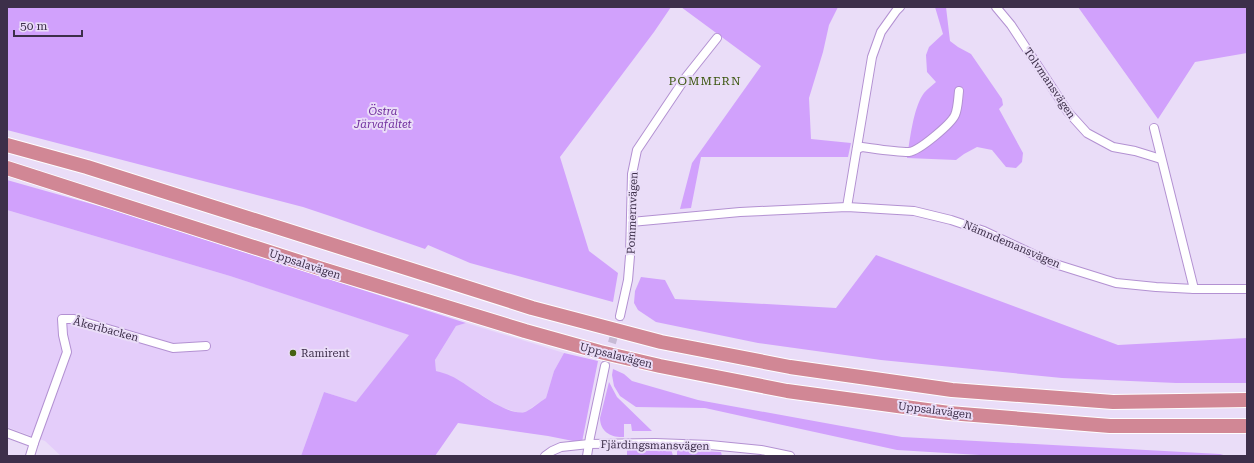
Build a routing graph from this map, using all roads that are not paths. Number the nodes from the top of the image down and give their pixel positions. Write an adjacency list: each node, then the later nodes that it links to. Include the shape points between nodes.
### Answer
1 (900, 7): 7 (street, via 881,32 872,57)
2 (996, 7): 8 (street, Tolvmansvägen, via 1011,25 1068,112 1087,133 1114,147)
3 (717, 38): 11 (street, Pommernvägen, via 686,77 637,150 630,194)
4 (959, 91): 7 (street, via 954,118 917,150 909,152 862,147)
5 (1154, 128): 8 (street)
6 (7, 145): 17 (highway, Uppsalavägen, via 102,172 532,308 661,342 790,367 952,390 1113,402)
7 (857, 149): 10 (street)
8 (1161, 159): 13 (street)
9 (7, 168): 18 (highway, Uppsalavägen, via 502,324 660,366 788,391 949,413 1110,426)
10 (847, 207): 11 (street, Nämndemansvägen, via 735,212); 13 (street, Nämndemansvägen, via 914,211 952,220 984,231 1052,263 1116,283)
11 (631, 222): 14 (street, Pommernvägen, via 628,280)
12 (1247, 289): 13 (street, Nämndemansvägen)
13 (1194, 290)
14 (620, 316)
15 (206, 346): 20 (street, Åkeribacken, via 173,348 74,319 62,320 67,352)
16 (605, 366): 21 (street)
17 (1247, 400)
18 (1247, 426)
19 (7, 433): 20 (street)
20 (34, 443): 22 (street)
21 (589, 444): 23 (street, Fjärdingsmansvägen, via 561,447); 24 (street); 25 (street, Fjärdingsmansvägen, via 710,445)
22 (30, 456)
23 (545, 456)
24 (587, 456)
25 (790, 456)

